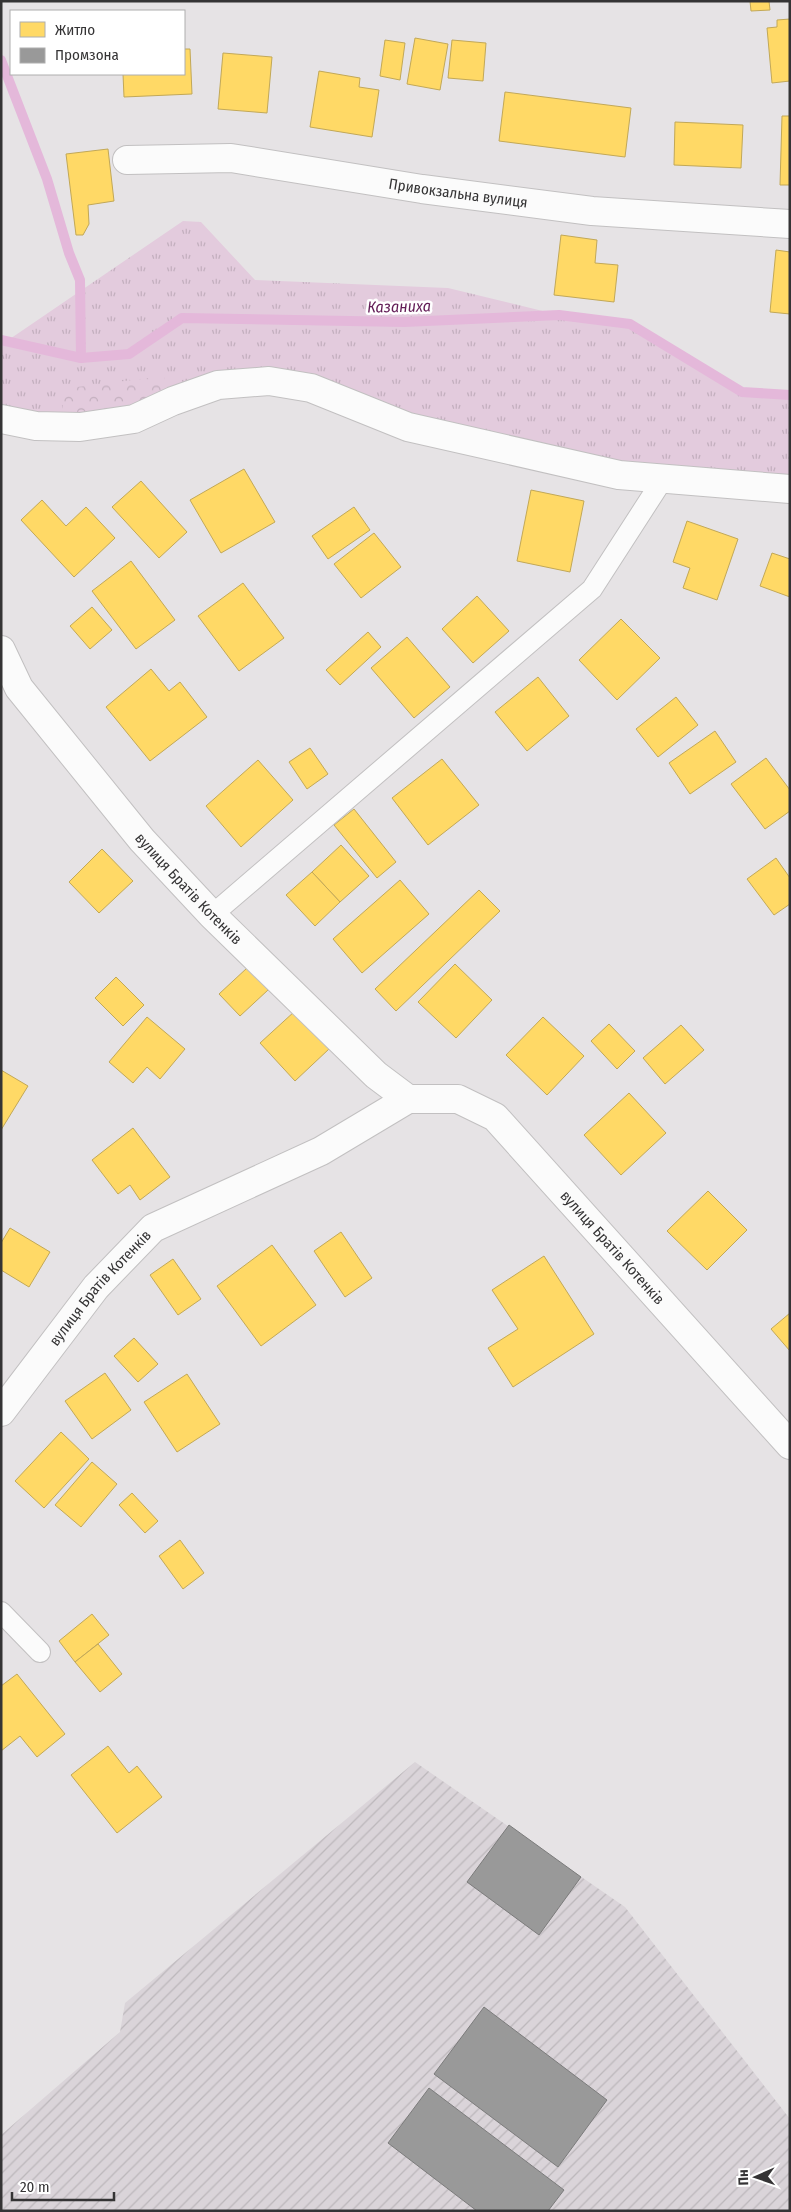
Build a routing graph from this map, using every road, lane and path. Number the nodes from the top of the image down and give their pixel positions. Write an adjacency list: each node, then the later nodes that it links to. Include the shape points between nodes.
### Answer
1 (127, 160): 2 (street, Привокзальна вулиця, via 231,158 422,189 592,211)
2 (790, 224)
3 (1, 419): 4 (street, via 36,426 80,427 134,419 173,400 218,385 268,382 311,388 408,427 619,475)
4 (663, 478): 5 (street); 7 (lane, via 592,589)
5 (790, 489)
6 (1, 650): 7 (street, вулиця Братів Котенків, via 18,688 142,840)
7 (212, 915): 8 (street, вулиця Братів Котенків, via 376,1075)
8 (408, 1098): 9 (street, вулиця Братів Котенків, via 320,1151 153,1228 96,1287); 10 (street, вулиця Братів Котенків, via 458,1099 495,1117)
9 (1, 1412)
10 (790, 1445)
11 (1, 1612): 12 (lane)
12 (40, 1652)

